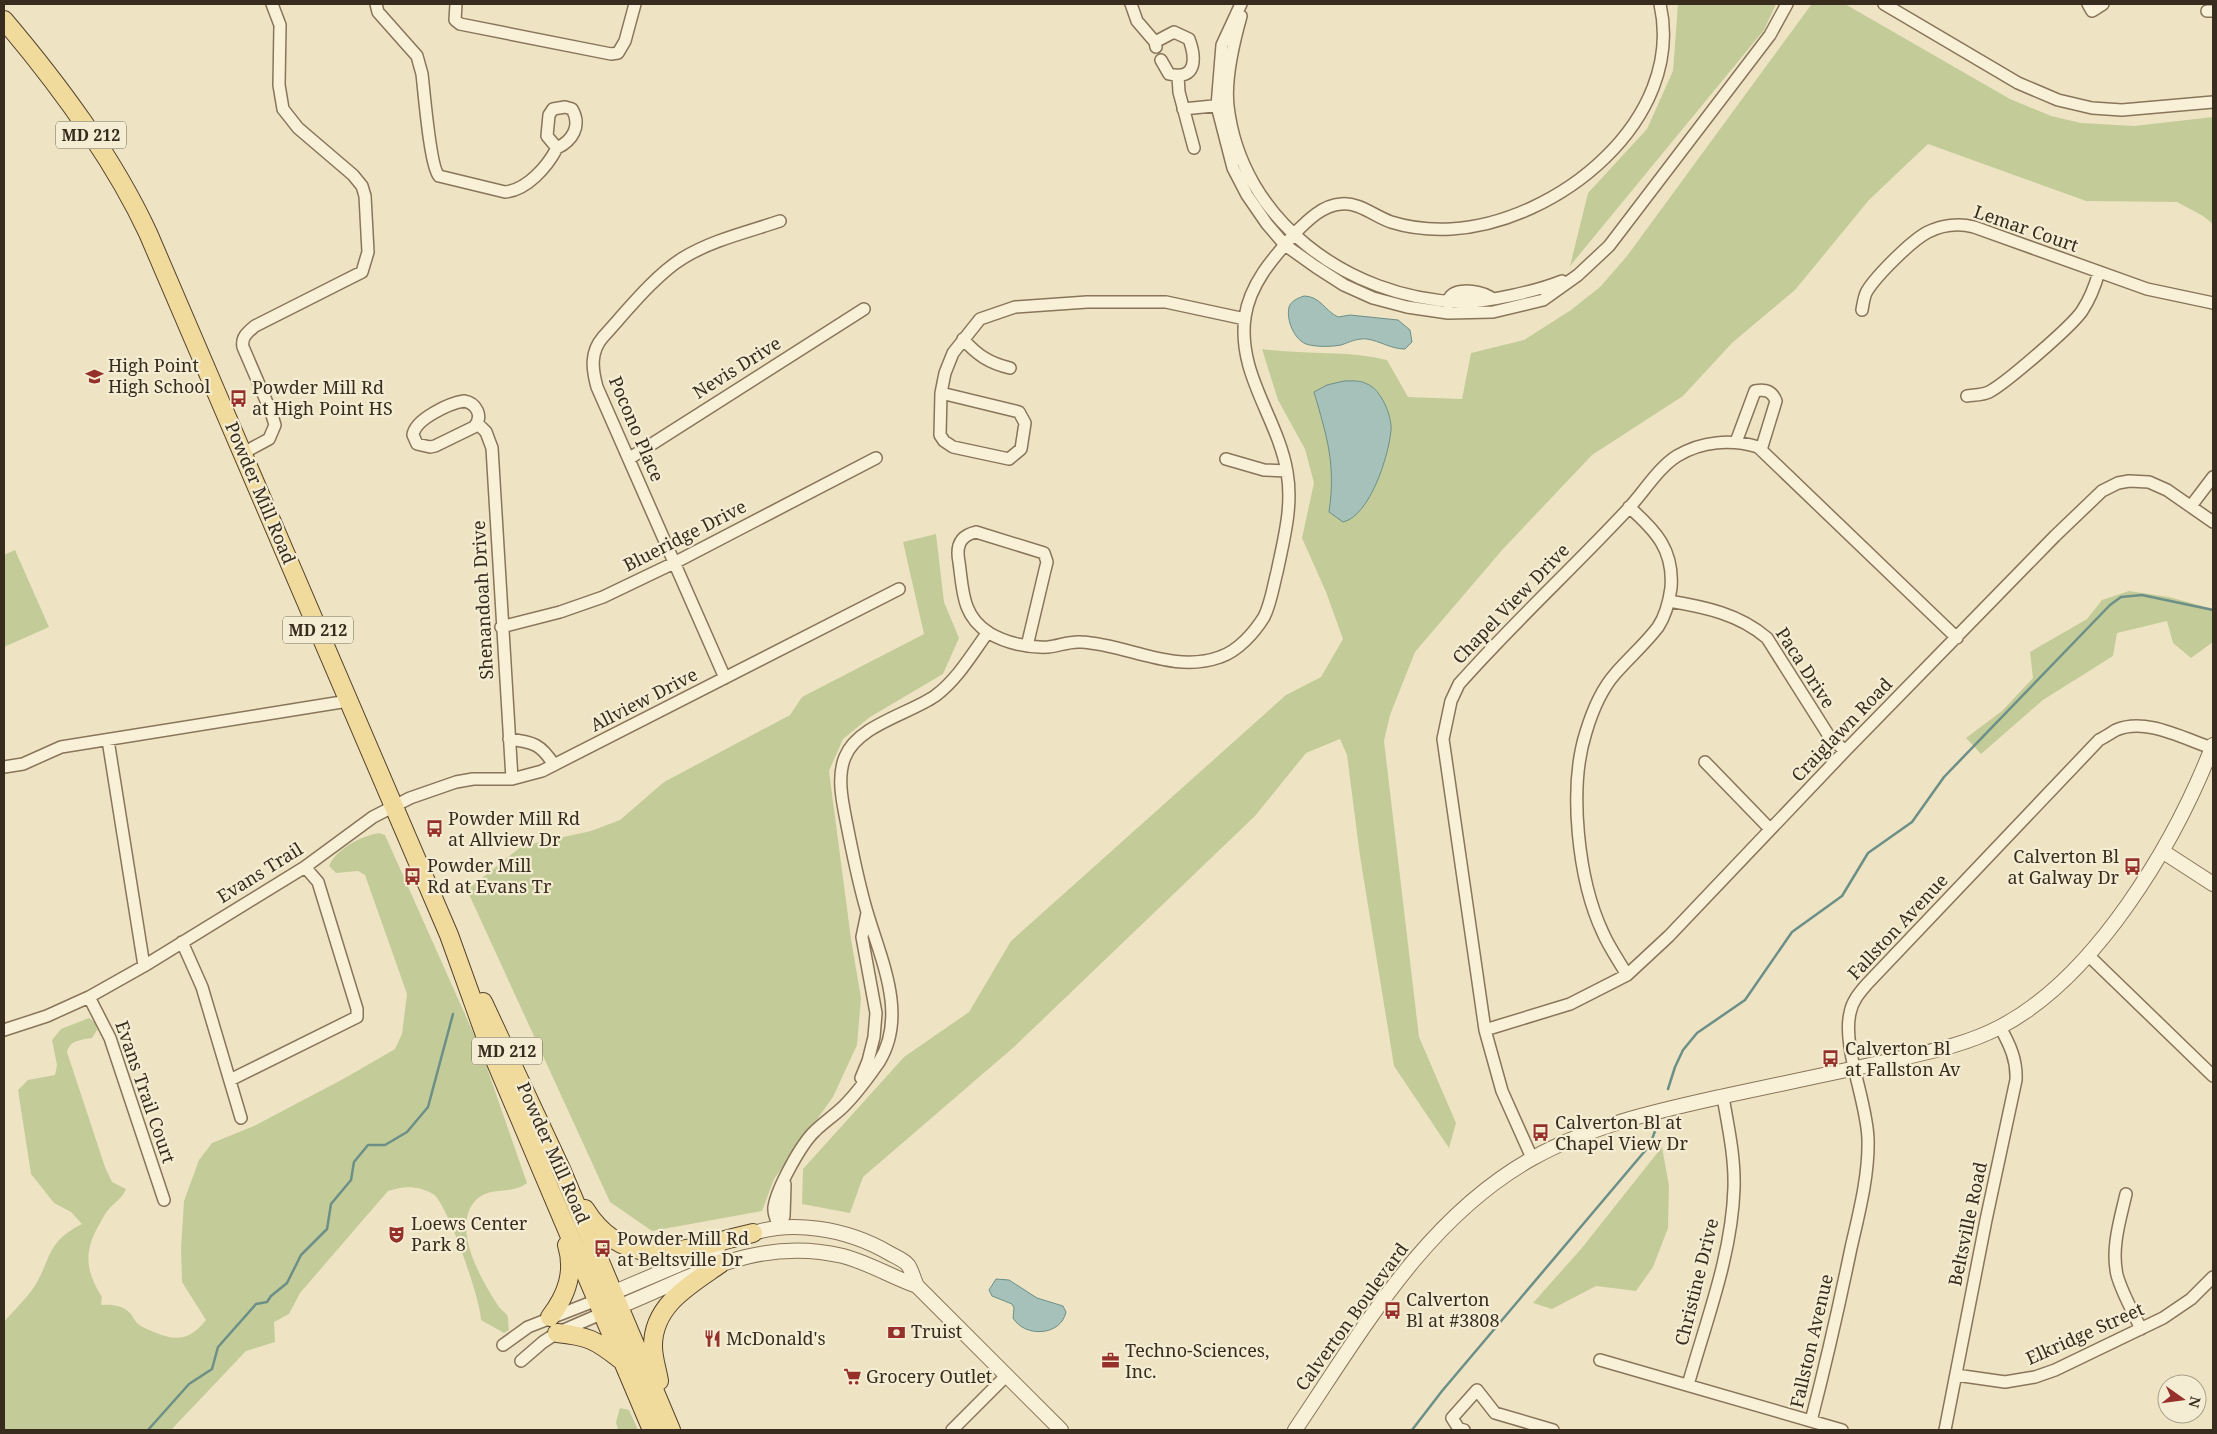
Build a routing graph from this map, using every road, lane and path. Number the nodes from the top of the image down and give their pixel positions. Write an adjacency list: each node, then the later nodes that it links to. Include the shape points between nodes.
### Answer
1 (272, 4): 40 (street, via 280,25 279,85 283,109 298,128 359,181 364,196 368,252 362,272 255,326 246,334 243,347 275,425 269,439)
2 (376, 4): 18 (street, via 378,12 419,60 432,157 439,176 505,192 515,191 537,173)
3 (456, 4): 4 (street, via 455,20 460,24 611,54 618,53 625,41)
4 (635, 4)
5 (1131, 4): 14 (street, via 1137,21 1155,44 1174,32 1189,39 1194,63 1190,71)
6 (1242, 4): 16 (street, via 1222,45)
7 (1660, 4): 21 (street, via 1664,42 1660,65 1635,121 1617,146 1565,191 1518,214 1452,229 1412,227 1392,222 1354,204 1341,204 1320,212)
8 (1787, 4): 24 (street, via 1770,35 1631,218 1609,246)
9 (1884, 4): 15 (street, via 2018,83 2058,100 2092,108 2122,110)
10 (2088, 4): 11 (street, via 2092,11)
11 (2103, 4)
12 (4, 20): 40 (main road, Powder Mill Road / MD 212, via 56,85 131,200 161,262)
13 (1161, 60): 14 (street, via 1169,74)
14 (1178, 76): 17 (street)
15 (2213, 102)
16 (1222, 105): 17 (street); 21 (street, via 1255,188); 22 (street, via 1233,168 1267,224)
17 (1183, 109): 19 (street)
18 (557, 148)
19 (1194, 148)
20 (780, 221): 41 (street, Pocono Place, via 708,246 680,260 653,283 597,344 593,360 597,387)
21 (1293, 235): 22 (street); 26 (street, via 1333,264 1374,283 1410,295)
22 (1285, 245): 31 (street, via 1344,285 1373,298); 32 (street, via 1258,278)
23 (2099, 272): 27 (street, Lemar Court, via 2147,289); 29 (street, Lemar Court, via 1974,227 1948,225 1924,234 1884,270 1867,292); 36 (street, via 2081,312 2067,326 2002,383 1988,392)
24 (1578, 274): 25 (street, via 1540,290); 30 (street, via 1542,300)
25 (1492, 298): 26 (street, via 1480,292 1458,292 1452,294); 30 (street)
26 (1448, 301): 31 (street)
27 (2213, 303)
28 (864, 309): 41 (street, Nevis Drive)
29 (1862, 310)
30 (1493, 312): 31 (street)
31 (1448, 313)
32 (1245, 319): 33 (street, via 1166,302 1040,304 1015,307 980,319); 44 (street, via 1244,348 1250,372 1279,442)
33 (963, 340): 34 (street, via 990,363); 35 (street, via 953,353)
34 (1010, 368)
35 (941, 393): 35 (street, via 940,435 944,441 953,447 996,458 1009,459 1021,449 1025,423 1019,412)
36 (1967, 396)
37 (478, 423): 37 (street, Shenandoah Drive, via 430,447 414,440 418,423 456,402 471,402 477,409); 52 (street, Shenandoah Drive, via 486,432 492,448)
38 (1736, 442): 39 (street, Chapel View Drive); 39 (street, via 1751,399 1756,391 1764,390 1774,394 1776,401); 47 (street, Chapel View Drive, via 1723,441 1688,450 1675,457)
39 (1761, 450): 54 (street, Chapel View Drive)
40 (242, 453): 57 (main road, Powder Mill Road / MD 212)
41 (630, 458): 49 (street, Pocono Place)
42 (876, 458): 49 (street, Blueridge Drive)
43 (1226, 459): 44 (street, via 1264,470)
44 (1287, 471): 55 (street, via 1289,505 1286,534 1271,598 1258,625 1238,647 1221,657 1188,663 1082,642 1048,647)
45 (2213, 477): 46 (street)
46 (2191, 506): 48 (street, Craiglawn Road); 54 (street, Craiglawn Road, via 2149,482 2118,483 2102,491)
47 (1629, 508): 51 (street, via 1649,524 1668,554); 81 (street, Chapel View Drive, via 1467,675 1451,701 1444,739)
48 (2213, 522)
49 (674, 563): 52 (street, Blueridge Drive, via 583,605); 56 (street, Pocono Place)
50 (899, 589): 56 (street, Allview Drive)
51 (1670, 601): 61 (street, Paca Drive, via 1720,612 1754,627 1767,638 1828,736); 76 (street, via 1659,625 1614,675 1602,695 1585,733 1578,780 1576,808 1579,834 1594,912)
52 (502, 627): 58 (street, Shenandoah Drive)
53 (988, 632): 55 (street); 55 (street, via 967,612 957,553 961,539 976,532 1044,553 1047,562); 71 (street, via 950,684 934,696 867,731 845,756 841,777 842,800)
54 (1957, 638): 61 (street, Craiglawn Road)
55 (1027, 646)
56 (725, 678): 63 (street, Allview Drive)
57 (348, 701): 59 (street); 66 (main road, Powder Mill Road / MD 212)
58 (509, 739): 63 (street, via 536,744); 65 (street, Shenandoah Drive)
59 (108, 740): 64 (street, via 61,747 23,764); 75 (street)
60 (2213, 747): 68 (street, Calverton Boulevard, via 2188,805); 82 (street, Fallston Avenue, via 2152,728 2130,727 2100,740 1859,994 1848,1025)
61 (1845, 751): 67 (street, Craiglawn Road)
62 (1705, 762): 67 (street)
63 (554, 765): 65 (street, Allview Drive)
64 (4, 767)
65 (512, 779): 66 (street, Allview Drive, via 474,778 456,782 410,798)
66 (394, 808): 69 (street, Evans Trail, via 373,817); 72 (main road, Powder Mill Road / MD 212)
67 (1770, 829): 76 (street, Craiglawn Road, via 1669,936)
68 (2162, 851): 70 (street); 74 (street, Calverton Boulevard)
69 (305, 867): 73 (street, Evans Trail); 84 (street, via 318,882 357,1017)
70 (2213, 884)
71 (867, 911): 78 (street, via 888,977); 78 (street, via 862,937)
72 (449, 935): 89 (main road, Powder Mill Road / MD 212); 90 (main road, Powder Mill Road / MD 212, via 489,1046)
73 (182, 942): 75 (street, Evans Trail); 84 (street, via 202,988)
74 (2088, 956): 79 (street, Calverton Boulevard, via 2044,997); 83 (street)
75 (144, 966): 77 (street, Evans Trail)
76 (1627, 975): 81 (street, Craiglawn Road, via 1570,1004)
77 (89, 996): 80 (street, Evans Trail, via 47,1016); 92 (street, Evans Trail Court, via 110,1038)
78 (885, 1012): 85 (street); 85 (street, via 890,1036 887,1044 879,1061)
79 (2000, 1027): 82 (street, Calverton Boulevard, via 1944,1048); 106 (street, Beltsville Road, via 2015,1060 2016,1080)
80 (4, 1030)
81 (1485, 1030): 88 (street, Chapel View Drive, via 1502,1091)
82 (1855, 1068): 86 (street, Calverton Boulevard); 109 (street, Fallston Avenue, via 1866,1117 1867,1157 1859,1210)
83 (2213, 1076)
84 (230, 1080): 87 (street)
85 (853, 1094): 93 (street, via 845,1106 814,1131 794,1159 785,1180 784,1216)
86 (1723, 1096): 88 (street, Calverton Boulevard, via 1623,1120); 108 (street, Christine Drive, via 1732,1157 1732,1209 1725,1253)
87 (242, 1118)
88 (1532, 1158): 114 (street, Calverton Boulevard, via 1475,1198 1427,1245 1384,1299)
89 (561, 1169): 94 (main road, via 600,1229 626,1247 665,1252); 98 (main road, Powder Mill Road / MD 212)
90 (544, 1176): 98 (main road, Powder Mill Road / MD 212); 99 (main road, via 571,1267 563,1297)
91 (2126, 1194): 100 (street, via 2117,1235 2116,1264 2121,1285)
92 (164, 1200)
93 (780, 1228): 94 (street); 97 (street, via 822,1230 866,1241 907,1264)
94 (753, 1233): 98 (street)
95 (720, 1264): 97 (street, via 756,1254 803,1250 850,1258); 98 (street); 110 (main road, via 680,1292 670,1302 658,1324 654,1358)
96 (2213, 1277): 100 (street, Elkridge Street, via 2179,1308)
97 (917, 1286): 107 (street)
98 (608, 1303): 99 (street); 101 (street); 105 (main road, Powder Mill Road / MD 212); 110 (main road, Powder Mill Road / MD 212)
99 (550, 1317): 102 (street, via 528,1327)
100 (2142, 1328): 106 (street, Elkridge Street, via 2083,1358 2035,1377 2004,1382)
101 (556, 1333): 104 (street); 105 (main road, via 600,1343)
102 (503, 1345)
103 (1600, 1360): 108 (street)
104 (522, 1361)
105 (623, 1362): 111 (main road, Powder Mill Road / MD 212)
106 (1956, 1375): 118 (street, Beltsville Road)
107 (1006, 1376): 112 (street); 113 (street)
108 (1688, 1386): 109 (street)
109 (1811, 1421): 117 (street)
110 (668, 1423)
111 (652, 1430)
112 (952, 1430)
113 (1061, 1430)
114 (1295, 1430)
115 (1464, 1430): 116 (street, via 1459,1429 1452,1418 1477,1390 1495,1413)
116 (1553, 1430)
117 (1842, 1430)
118 (1945, 1430)

